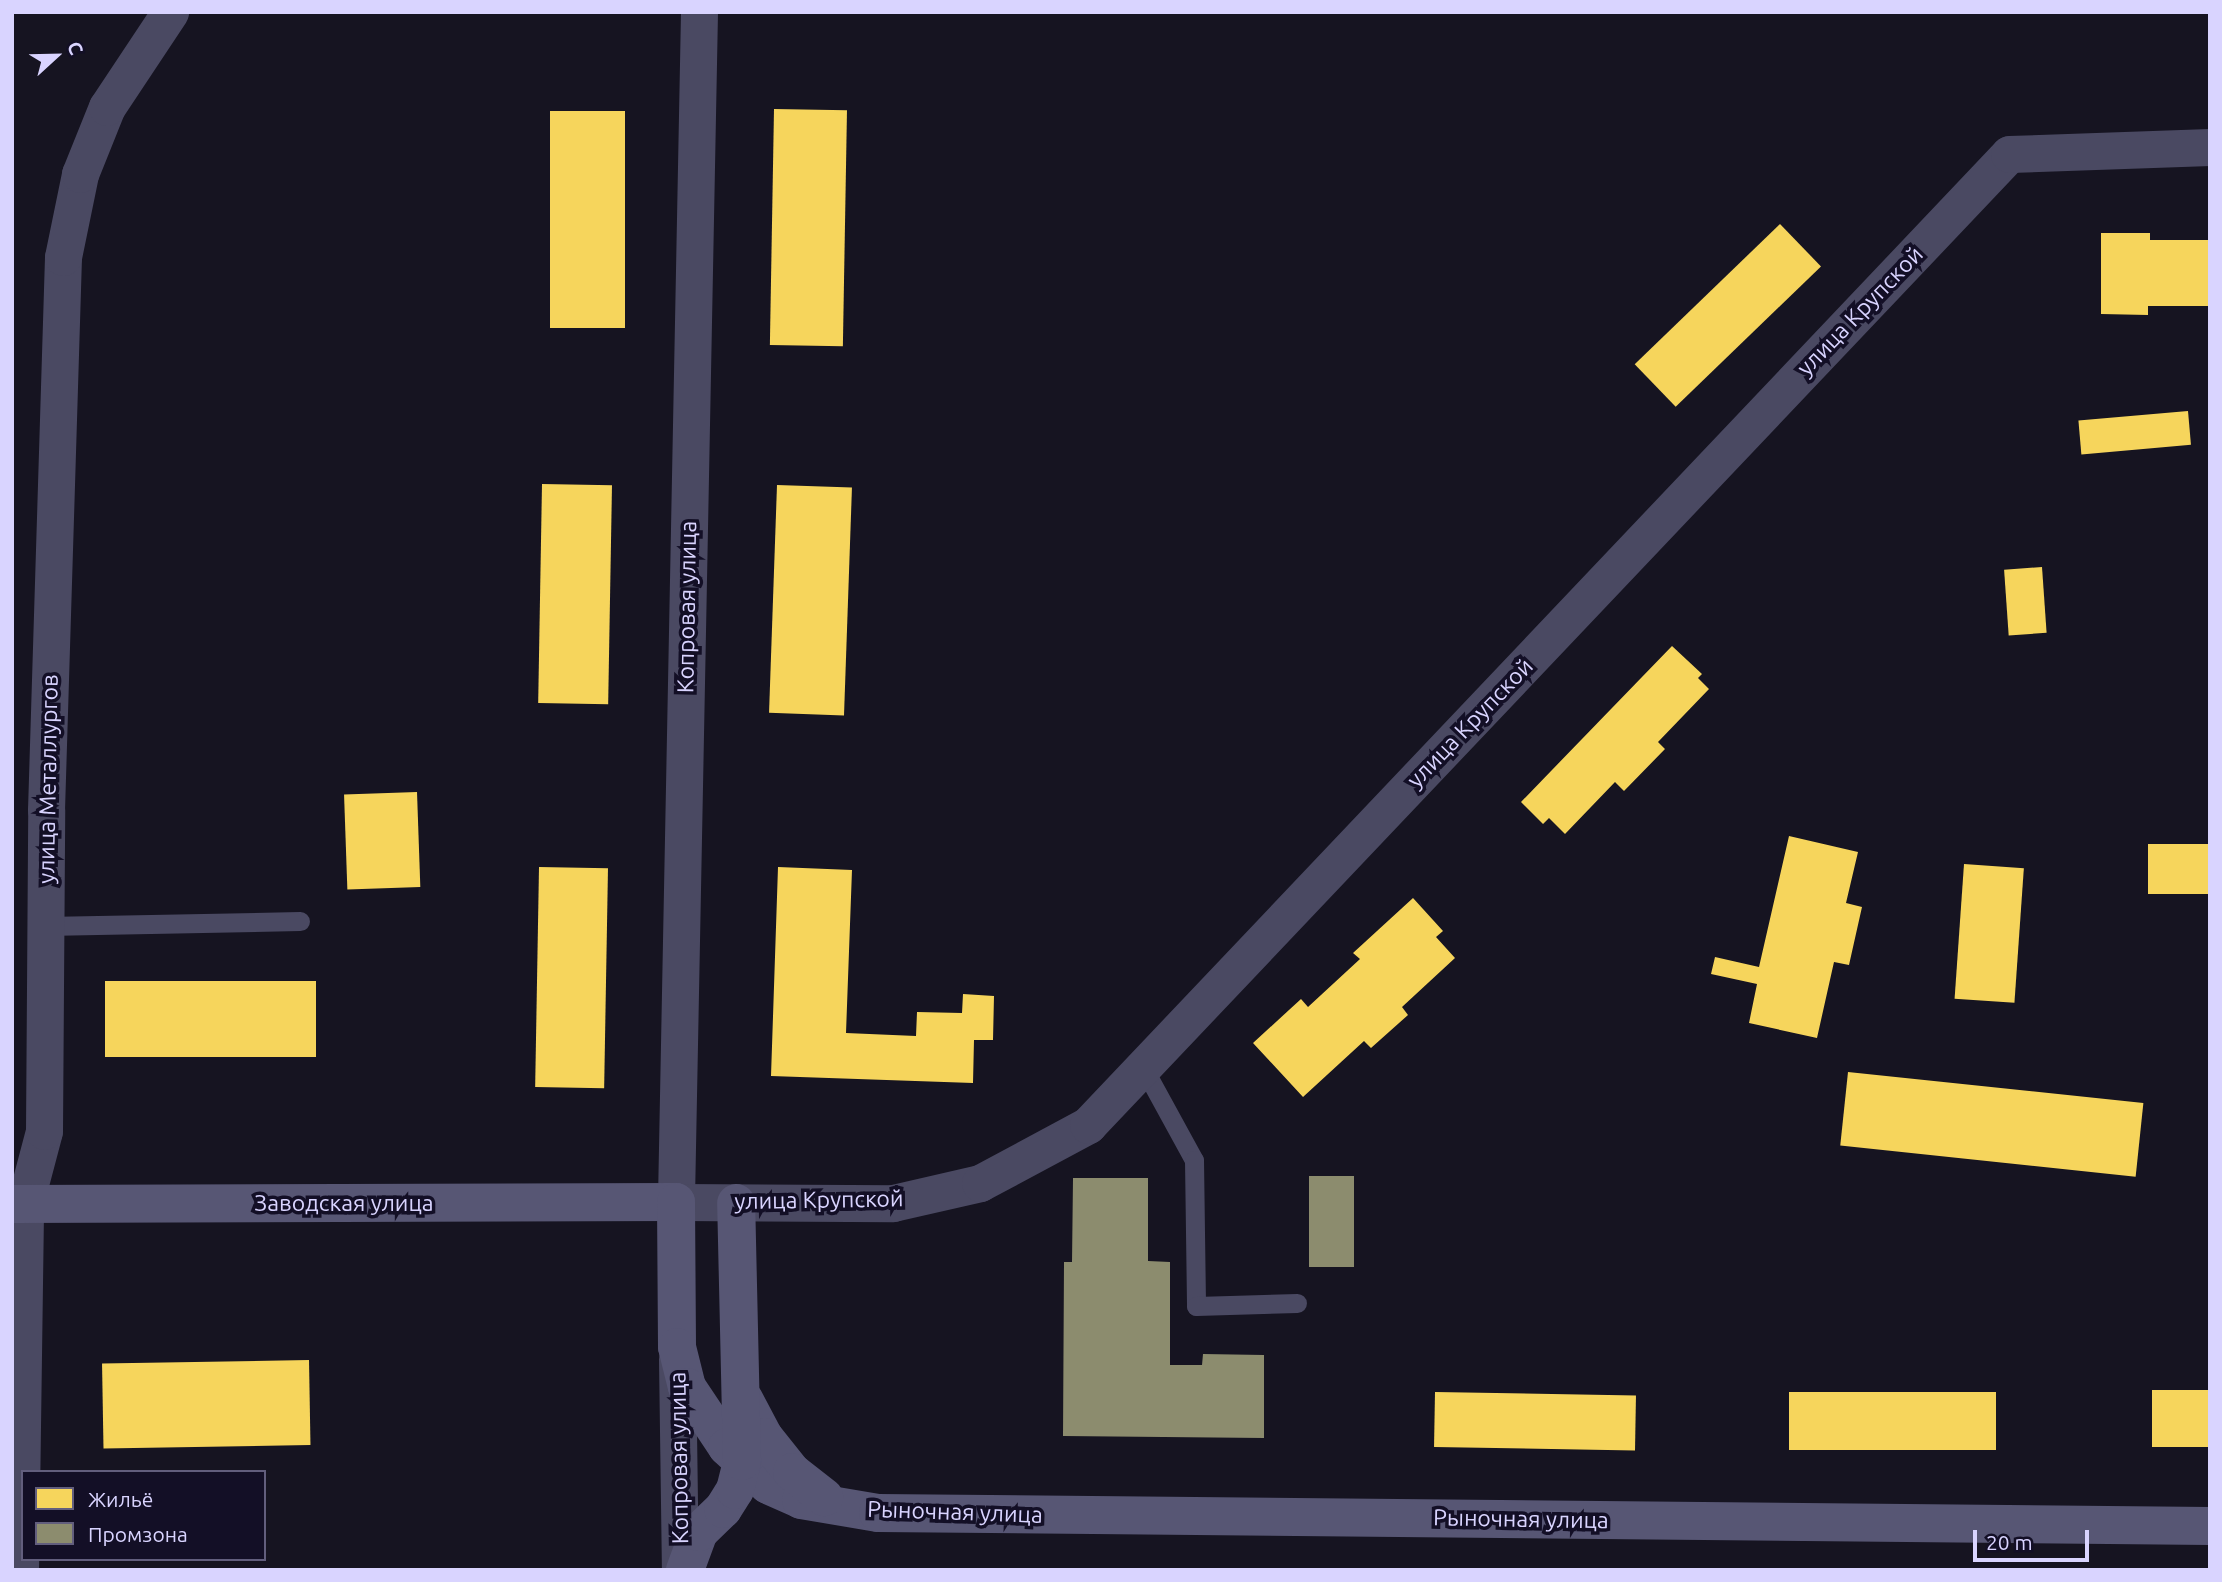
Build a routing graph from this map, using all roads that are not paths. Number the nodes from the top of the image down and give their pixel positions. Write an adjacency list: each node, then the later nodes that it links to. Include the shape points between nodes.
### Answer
1 (170, 12): 5 (street, улица Металлургов, via 107,107 80,174 62,257)
2 (699, 12): 7 (street, Копровая улица)
3 (2210, 147): 6 (street, улица Крупской, via 2009,154)
4 (300, 921): 5 (lane)
5 (45, 926): 8 (street, улица Металлургов, via 44,1130)
6 (1143, 1067): 9 (street, улица Крупской, via 1088,1125 980,1183 893,1203); 10 (lane, via 1194,1160 1196,1306)
7 (676, 1202): 8 (street, Заводская улица); 9 (street, улица Крупской); 11 (street, Рыночная улица)
8 (19, 1203): 16 (street, улица Металлургов)
9 (737, 1203): 12 (street, Рыночная улица)
10 (1297, 1303)
11 (677, 1347): 13 (street, Рыночная улица, via 687,1387); 17 (street, Копровая улица)
12 (743, 1396): 13 (street); 14 (street, Рыночная улица, via 764,1437 792,1472)
13 (742, 1461): 14 (street, Рыночная улица, via 768,1485 801,1500); 17 (street, via 735,1490 699,1532)
14 (834, 1505): 15 (street, Рыночная улица, via 878,1513)
15 (2210, 1526)
16 (20, 1570)
17 (683, 1570)

